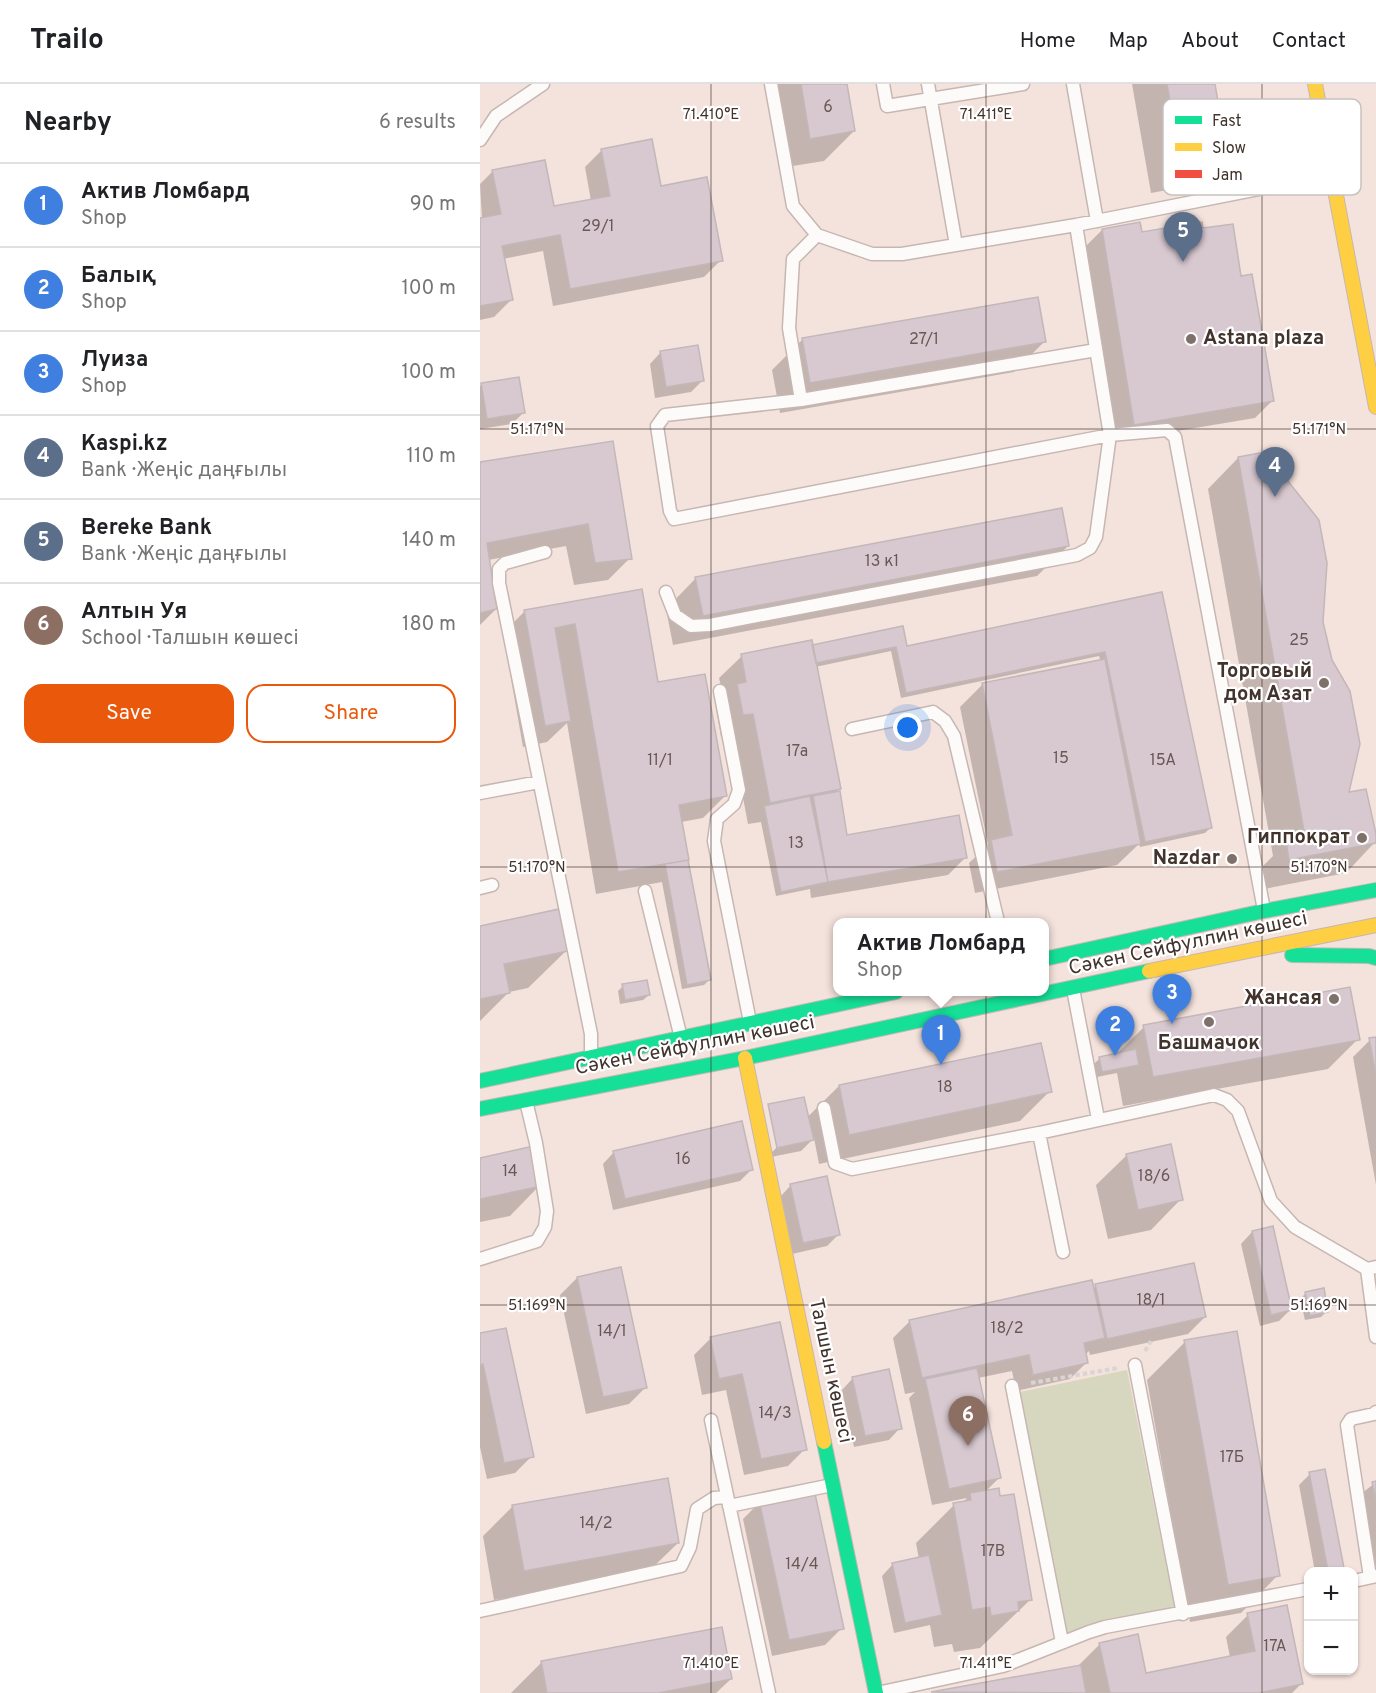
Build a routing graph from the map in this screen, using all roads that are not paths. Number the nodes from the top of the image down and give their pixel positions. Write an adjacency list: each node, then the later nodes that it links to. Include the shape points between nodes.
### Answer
1 (543, 84): 10 (lane, via 495,116)
2 (771, 84): 15 (lane, via 793,206)
3 (883, 84): 8 (lane, via 887,106)
4 (928, 84): 8 (lane)
5 (1023, 84): 8 (lane)
6 (1073, 84): 13 (lane)
7 (1316, 84): 9 (main road)
8 (931, 99): 16 (lane)
9 (1318, 99)
10 (480, 140)
11 (1229, 195): 13 (lane)
12 (1335, 195): 19 (main road)
13 (1097, 221): 14 (lane)
14 (1077, 225): 16 (lane); 17 (lane)
15 (817, 235): 16 (lane, via 872,254 902,254); 18 (lane, via 793,259 791,279 789,328)
16 (956, 245)
17 (1096, 350): 18 (lane); 20 (lane)
18 (801, 400): 20 (lane, via 665,416 657,426 670,511 675,519)
19 (1376, 407)
20 (1110, 435): 22 (lane, via 1096,537 1090,548 1077,555 710,625 691,626 675,615); 29 (lane, via 1167,430 1174,437)
21 (545, 552): 25 (lane, via 505,563 499,569)
22 (666, 591)
23 (720, 691): 39 (lane, via 739,790 734,804 717,819 714,841)
24 (852, 729): 30 (lane, via 933,712 945,721 954,736)
25 (539, 782): 26 (lane); 41 (lane, via 591,1034)
26 (480, 791)
27 (1376, 890): 29 (main road, Сәкен Сейфуллин көшесі)
28 (645, 891): 40 (lane)
29 (1264, 911): 33 (main road, Сәкен Сейфуллин көшесі)
30 (997, 918)
31 (1376, 925): 32 (main road, Сәкен Сейфуллин көшесі)
32 (1243, 951): 34 (main road); 35 (main road, Сәкен Сейфуллин көшесі)
33 (1049, 958)
34 (1376, 958)
35 (1073, 987): 36 (main road, Сәкен Сейфуллин көшесі); 47 (lane)
36 (1049, 991)
37 (877, 996): 39 (main road, Сәкен Сейфуллин көшесі)
38 (1015, 996): 42 (main road, Сәкен Сейфуллин көшесі)
39 (750, 1023): 40 (main road, Сәкен Сейфуллин көшесі)
40 (681, 1038): 41 (main road, Сәкен Сейфуллин көшесі)
41 (591, 1058): 43 (main road, Сәкен Сейфуллин көшесі)
42 (745, 1058): 44 (main road, Сәкен Сейфуллин көшесі); 57 (main road, Талшын көшесі)
43 (480, 1081)
44 (525, 1100): 46 (main road, Сәкен Сейфуллин көшесі); 50 (lane, via 545,1196 545,1227 537,1242)
45 (824, 1108): 48 (lane, via 835,1163 852,1169)
46 (480, 1109)
47 (1098, 1119): 48 (lane); 51 (lane, via 1214,1095 1227,1100 1238,1111 1271,1201 1295,1227)
48 (1039, 1133): 49 (lane)
49 (1063, 1252)
50 (480, 1259)
51 (1371, 1268): 52 (lane)
52 (1376, 1336)
53 (1135, 1365): 63 (lane)
54 (1012, 1386): 64 (lane)
55 (1376, 1412): 59 (lane, via 1351,1419 1347,1425)
56 (711, 1420): 58 (lane)
57 (833, 1485): 58 (lane); 67 (main road, Талшын көшесі)
58 (728, 1502): 62 (lane, via 714,1498 697,1509 690,1547 681,1566); 66 (lane)
59 (1373, 1577): 60 (lane)
60 (1358, 1580)
61 (1304, 1590): 63 (lane)
62 (480, 1611)
63 (1183, 1614): 64 (lane, via 1105,1627)
64 (1062, 1642): 65 (lane, via 1003,1666)
65 (902, 1690): 67 (lane)
66 (769, 1693)
67 (876, 1693)

